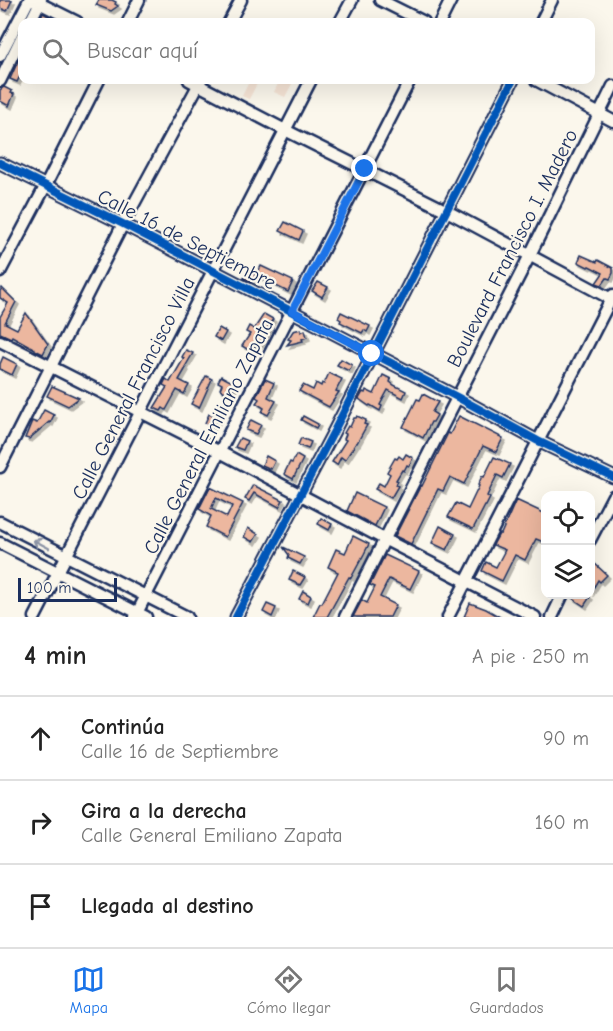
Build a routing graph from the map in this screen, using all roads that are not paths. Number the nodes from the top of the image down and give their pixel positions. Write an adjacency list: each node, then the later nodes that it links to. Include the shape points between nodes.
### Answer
1 (139, 0): 11 (street)
2 (241, 0): 12 (street)
3 (352, 0): 13 (street)
4 (380, 0): 14 (street)
5 (451, 0): 15 (street)
6 (552, 0): 16 (street)
7 (35, 1): 8 (street); 9 (street); 10 (street)
8 (24, 18)
9 (31, 18)
10 (69, 18)
11 (130, 18)
12 (231, 18)
13 (342, 18)
14 (416, 18)
15 (442, 18)
16 (543, 18)
17 (18, 28): 19 (street)
18 (18, 44): 20 (street)
19 (0, 56)
20 (0, 81)
21 (97, 84): 34 (street)
22 (194, 84): 36 (street)
23 (201, 84): 31 (street)
24 (309, 84): 31 (street, Calle General Francisco Villa)
25 (408, 84): 33 (street, Calle General Emiliano Zapata)
26 (511, 84): 35 (street)
27 (544, 84): 29 (street)
28 (613, 86): 29 (street, Boulevard Francisco I. Madero)
29 (600, 114): 30 (street); 37 (street, Boulevard Francisco I. Madero)
30 (613, 121)
31 (285, 130): 33 (street); 38 (street, Calle General Francisco Villa)
32 (0, 163): 34 (street, Calle 16 de Septiembre)
33 (365, 169): 35 (street); 41 (street, Calle General Emiliano Zapata)
34 (46, 185): 36 (street, Calle 16 de Septiembre); 39 (street)
35 (445, 210): 37 (street); 43 (street)
36 (123, 224): 38 (street, Calle 16 de Septiembre); 44 (street)
37 (530, 255): 40 (street); 45 (street, Boulevard Francisco I. Madero)
38 (213, 270): 41 (street, Calle 16 de Septiembre); 46 (street, Calle General Francisco Villa)
39 (0, 272)
40 (612, 298): 47 (street)
41 (292, 311): 43 (street, Calle 16 de Septiembre); 48 (street, Calle General Emiliano Zapata)
42 (0, 341): 44 (street)
43 (372, 354): 45 (street, Calle 16 de Septiembre); 51 (street)
44 (51, 367): 46 (street); 49 (street)
45 (457, 397): 47 (street, Calle 16 de Septiembre); 55 (street, Boulevard Francisco I. Madero)
46 (140, 412): 48 (street); 57 (street, Calle General Francisco Villa)
47 (538, 441): 50 (street, Calle 16 de Septiembre); 59 (street)
48 (220, 452): 51 (street); 60 (street, Calle General Emiliano Zapata)
49 (0, 467)
50 (613, 477)
51 (300, 495): 55 (street); 65 (street)
52 (613, 496): 54 (street)
53 (0, 522): 57 (street, one-way to 53)
54 (595, 532)
55 (384, 539): 59 (street); 66 (street, Boulevard Francisco I. Madero)
56 (0, 543): 58 (street)
57 (66, 557): 58 (street, Calle General Francisco Villa); 60 (street)
58 (58, 573): 62 (street); 63 (street, Calle General Francisco Villa)
59 (466, 582): 67 (street); 68 (street)
60 (146, 596): 62 (street, Calle General Emiliano Zapata); 64 (street)
61 (561, 599): 69 (street)
62 (140, 615)
63 (35, 617)
64 (187, 617)
65 (236, 617)
66 (345, 617)
67 (448, 617)
68 (535, 617)
69 (552, 617)

